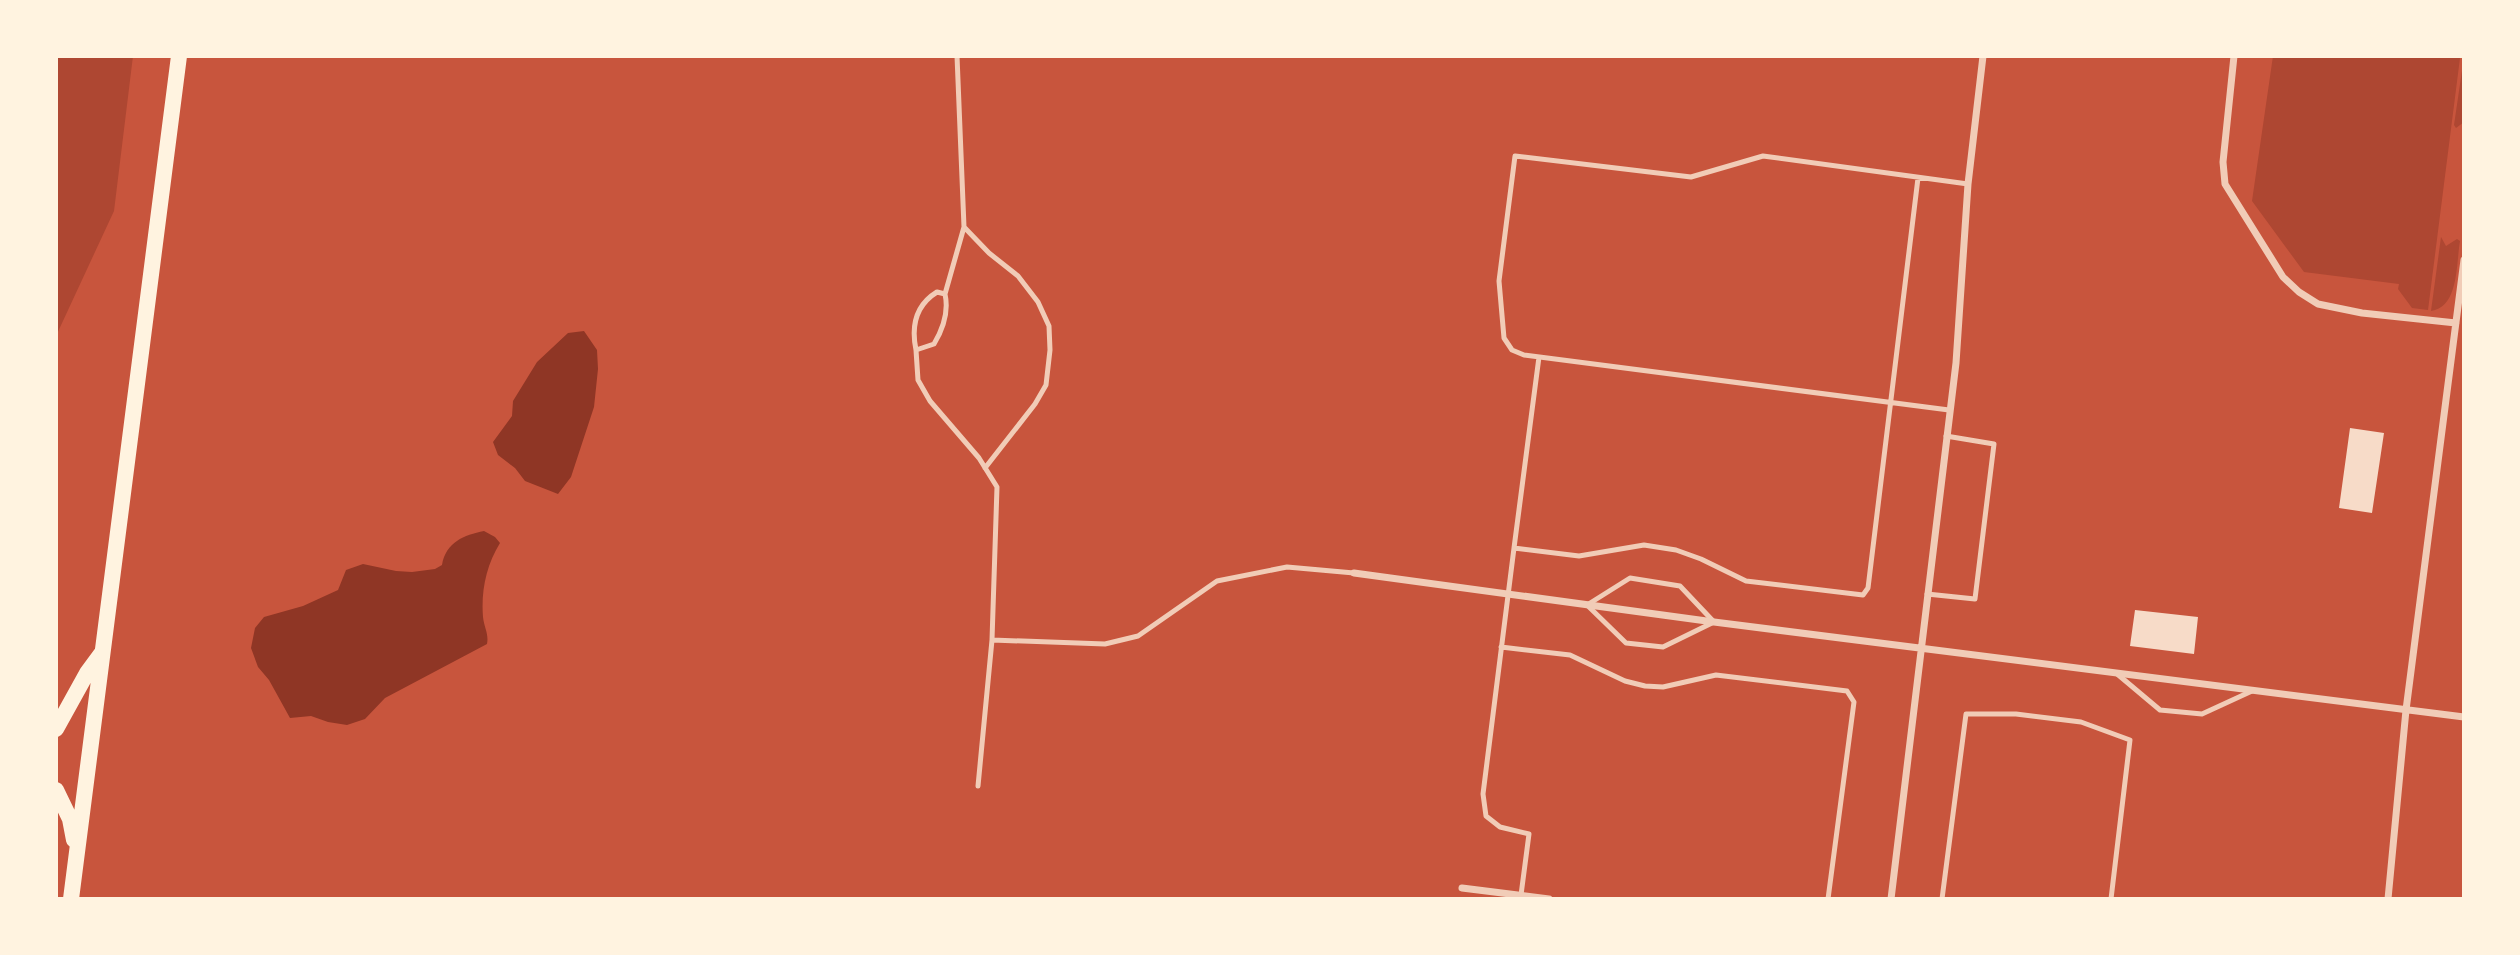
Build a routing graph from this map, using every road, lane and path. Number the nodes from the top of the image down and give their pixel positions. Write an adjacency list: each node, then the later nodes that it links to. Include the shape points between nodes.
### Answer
1 (179, 56): 27 (main road)
2 (957, 56): 7 (lane)
3 (1983, 56): 6 (street)
4 (2234, 56): 11 (street, via 2223,162 2225,184 2283,277 2318,304)
5 (1918, 178): 6 (lane); 13 (lane, via 1763,156 1691,177 1516,156 1499,281 1504,338 1512,350); 14 (lane)
6 (1968, 184): 15 (street)
7 (964, 227): 10 (lane); 17 (lane, via 1018,276 1049,326 1046,385)
8 (2464, 260): 9 (street)
9 (2462, 287): 11 (street)
10 (945, 294): 12 (lane, via 942,331 934,344); 12 (lane, via 937,292 925,300 916,316)
11 (2456, 323): 30 (street)
12 (916, 350): 17 (lane, via 918,380 930,401)
13 (1539, 357): 14 (lane); 18 (lane)
14 (1890, 402): 15 (lane); 18 (lane, via 1868,589 1863,595 1746,581 1676,550 1644,545 1579,556)
15 (1949, 410): 16 (street)
16 (1946, 436): 21 (street); 21 (lane, via 1994,444 1975,599)
17 (985, 468): 24 (lane, via 997,487)
18 (1514, 548): 20 (lane)
19 (1354, 573): 20 (street); 24 (lane, via 1287,567 1217,581 1138,636 1105,645)
20 (1507, 594): 22 (street); 25 (lane)
21 (1927, 594): 26 (street)
22 (1587, 605): 23 (street); 23 (lane, via 1626,643 1663,647); 23 (lane, via 1630,578 1680,586)
23 (1714, 622): 26 (street)
24 (992, 640): 33 (lane)
25 (1501, 647): 37 (lane, via 1483,794 1486,816 1500,827 1529,834); 40 (lane, via 1570,655 1645,687 1716,675 1847,691 1854,702)
26 (1920, 649): 28 (street); 41 (street)
27 (103, 652): 32 (main road); 35 (main road)
28 (2116, 673): 29 (street); 29 (lane, via 2160,710 2202,714)
29 (2256, 690): 30 (street)
30 (2406, 710): 31 (street); 44 (street)
31 (2464, 717)
32 (56, 729)
33 (978, 786)
34 (56, 790): 35 (main road, via 70,819)
35 (76, 866): 38 (main road)
36 (1462, 888): 37 (street)
37 (1521, 895): 39 (street)
38 (71, 899)
39 (1549, 899)
40 (1828, 899)
41 (1891, 899)
42 (1942, 899): 43 (lane, via 1966,714 2081,722 2130,740)
43 (2111, 899)
44 (2388, 899)

